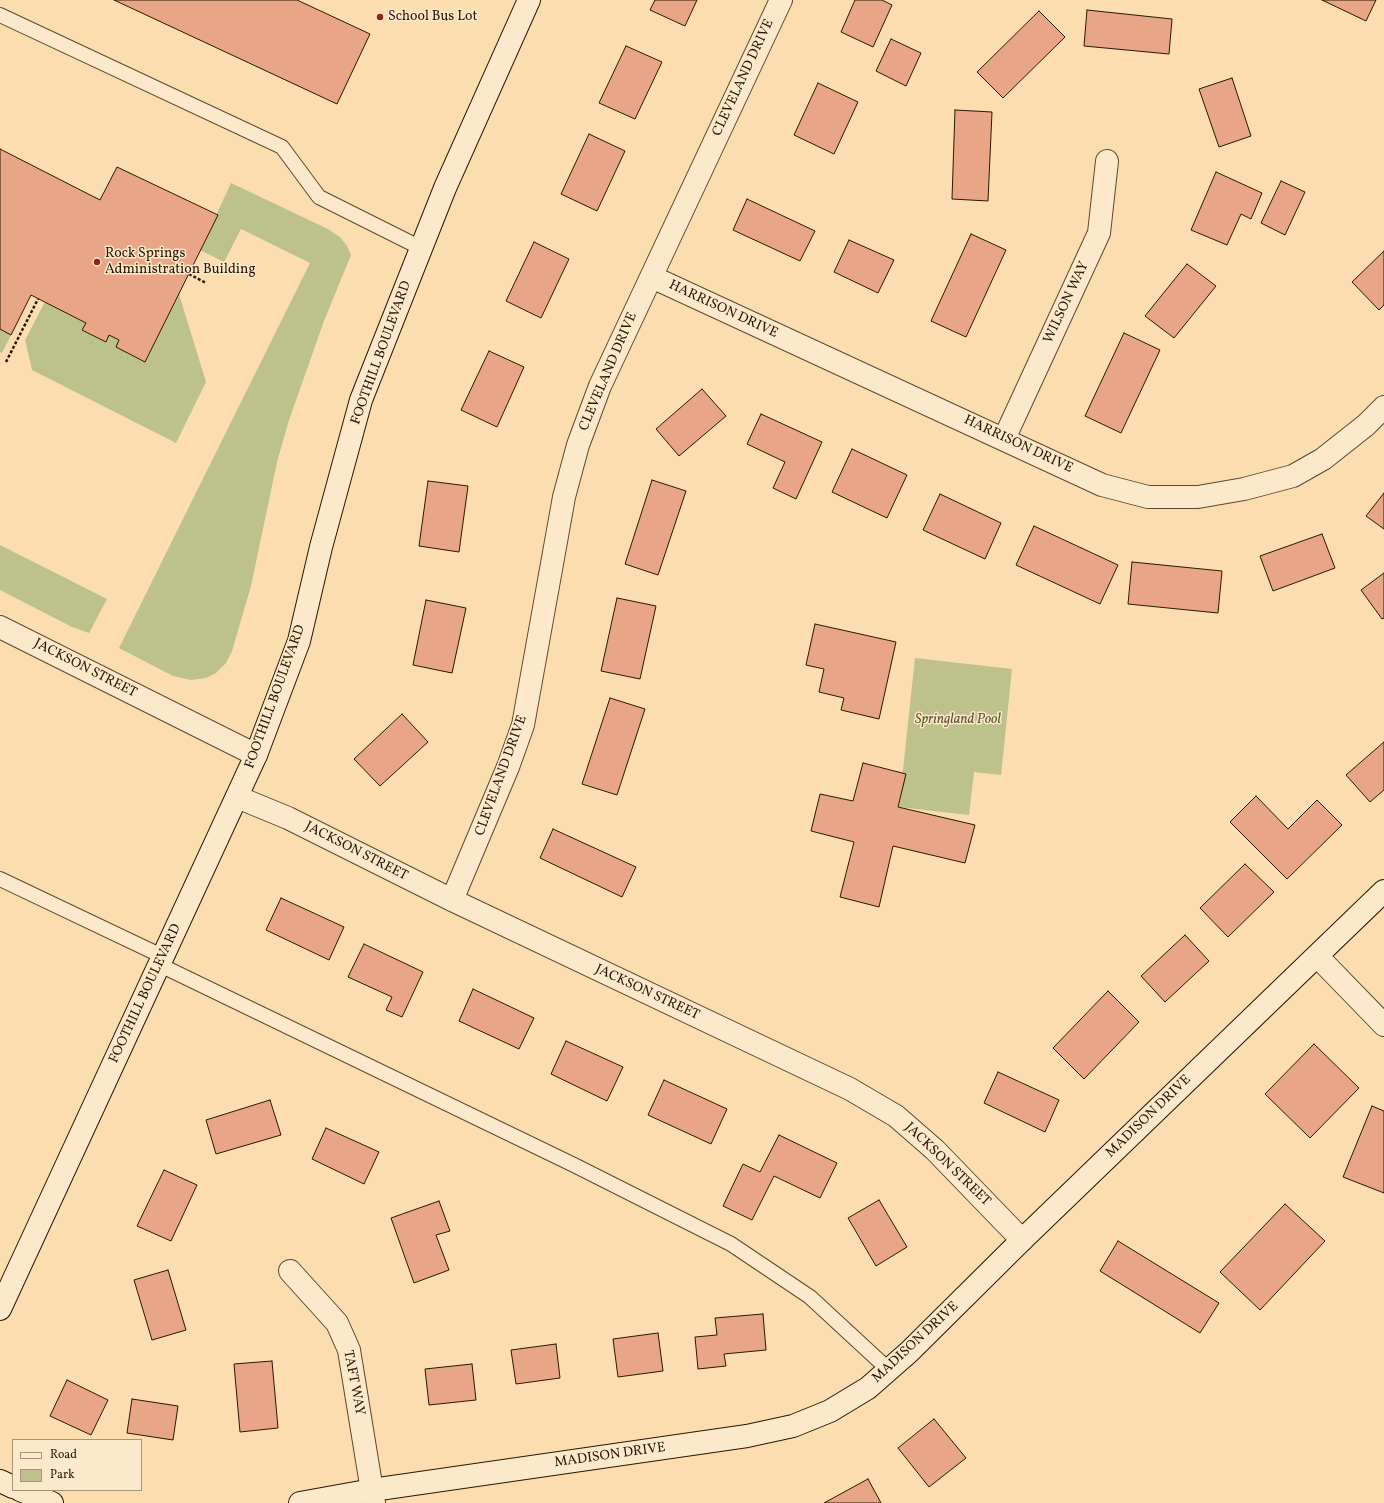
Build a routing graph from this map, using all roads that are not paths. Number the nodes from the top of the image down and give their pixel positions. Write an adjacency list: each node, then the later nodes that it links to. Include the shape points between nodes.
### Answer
1 (529, 0): 5 (street, FOOTHILL BOULEVARD)
2 (781, 0): 6 (street, CLEVELAND DRIVE)
3 (0, 15): 5 (lane, via 282,148 319,197)
4 (1107, 161): 8 (street, WILSON WAY, via 1099,233)
5 (421, 248): 10 (street, FOOTHILL BOULEVARD, via 361,400 321,547 299,641)
6 (652, 277): 8 (street, HARRISON DRIVE); 14 (street, CLEVELAND DRIVE, via 600,386 578,445 564,497 523,725)
7 (1384, 407): 8 (street, HARRISON DRIVE, via 1323,460 1293,476 1244,489 1198,497 1148,497 1102,485)
8 (1004, 439)
9 (0, 627): 10 (street, JACKSON STREET)
10 (256, 755): 11 (street, FOOTHILL BOULEVARD)
11 (237, 797): 14 (street, JACKSON STREET, via 288,818); 16 (street, FOOTHILL BOULEVARD)
12 (0, 879): 16 (lane)
13 (1384, 891): 15 (street, MADISON DRIVE)
14 (452, 900): 18 (street, JACKSON STREET, via 850,1089 889,1112 935,1150)
15 (1317, 956): 17 (street); 18 (street, MADISON DRIVE)
16 (162, 961): 20 (street, FOOTHILL BOULEVARD); 21 (lane, via 731,1244 810,1297)
17 (1384, 1025)
18 (1022, 1240): 21 (street, MADISON DRIVE)
19 (290, 1271): 25 (street, TAFT WAY, via 337,1323 349,1350)
20 (0, 1308)
21 (889, 1370): 25 (street, MADISON DRIVE, via 868,1388 830,1411 793,1426 746,1436)
22 (0, 1481): 23 (street)
23 (12, 1487)
24 (22, 1491): 26 (street)
25 (373, 1496): 27 (street, MADISON DRIVE)
26 (52, 1503)
27 (300, 1503)

